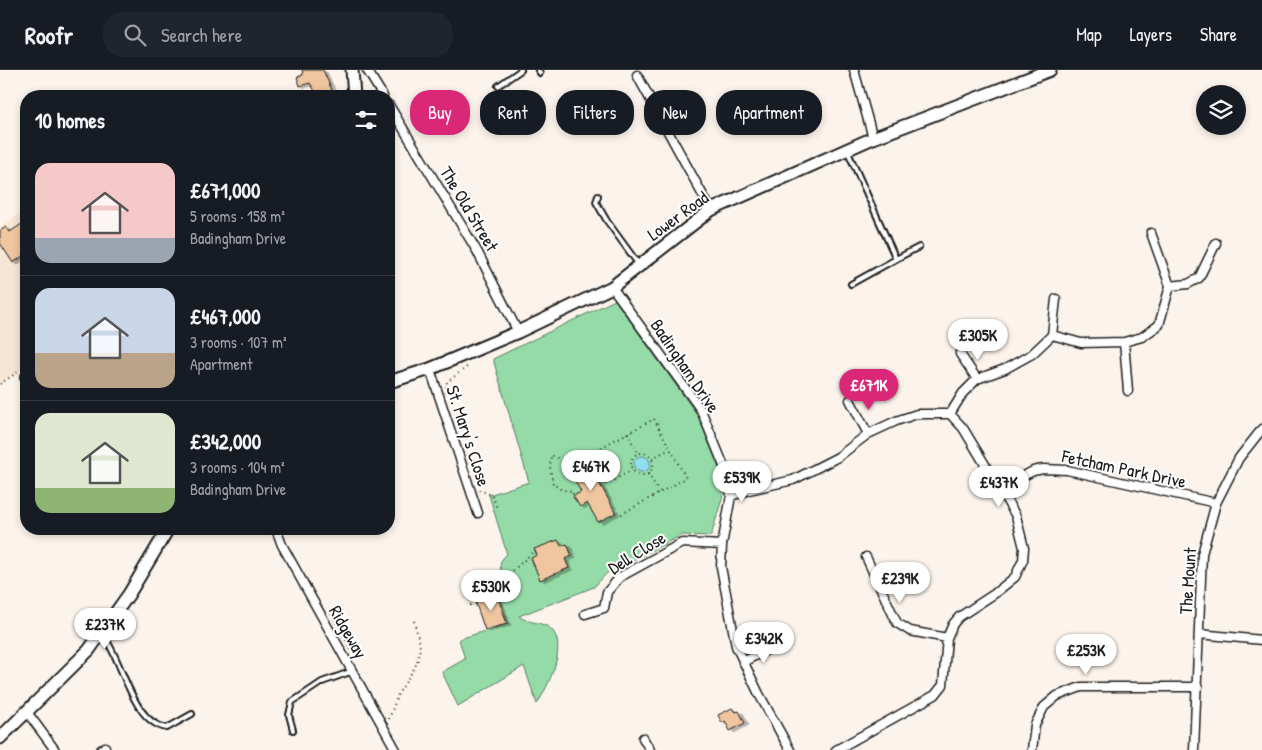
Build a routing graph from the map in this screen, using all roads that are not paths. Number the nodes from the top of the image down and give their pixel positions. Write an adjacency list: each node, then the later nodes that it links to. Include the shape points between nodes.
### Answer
1 (352, 70): 9 (street)
2 (367, 70): 10 (street)
3 (521, 70): 8 (lane)
4 (854, 70): 12 (street)
5 (1050, 70): 6 (street, Lower Road)
6 (1035, 73): 12 (street, Lower Road)
7 (637, 75): 15 (street)
8 (498, 86)
9 (354, 90)
10 (379, 90)
11 (395, 115): 25 (street, The Old Street, via 477,251)
12 (873, 138): 13 (street, Lower Road)
13 (847, 150): 15 (street, Lower Road); 19 (lane)
14 (598, 196): 20 (lane, via 596,202 607,222)
15 (711, 210): 20 (street, Lower Road)
16 (1151, 233): 22 (street)
17 (1216, 243): 22 (street, via 1199,278 1188,284)
18 (919, 247): 19 (lane)
19 (896, 259): 21 (lane)
20 (640, 266): 23 (street, Lower Road)
21 (851, 284)
22 (1170, 286): 27 (street, via 1159,325)
23 (612, 287): 25 (street, Lower Road); 38 (street, Badingham Drive, via 701,410 726,471)
24 (1056, 299): 26 (street)
25 (518, 332): 29 (street, Lower Road)
26 (1052, 335): 27 (street, via 1080,343); 31 (street, via 1032,354 1006,369)
27 (1124, 342): 32 (street)
28 (960, 354): 31 (street)
29 (430, 369): 30 (street, Lower Road); 40 (street, St. Mary's Close)
30 (395, 380)
31 (976, 380): 34 (street)
32 (1128, 391)
33 (850, 400): 36 (street)
34 (950, 414): 36 (street, via 917,414); 37 (street, via 963,428)
35 (1262, 429): 39 (street, The Mount, via 1239,458)
36 (868, 434): 38 (street, via 838,457 793,480)
37 (1001, 488): 39 (street, Fetcham Park Drive, via 1033,471 1067,470); 48 (street, via 1016,516 1024,548 1023,560 1015,577 959,617)
38 (731, 496): 43 (street, Badingham Drive)
39 (1216, 503): 47 (street, The Mount, via 1202,554)
40 (478, 513)
41 (164, 535): 46 (street)
42 (278, 535): 52 (street, Ridgeway)
43 (722, 545): 45 (street, Dell Close, via 682,543 620,577 606,592 604,608); 51 (street, Badingham Drive, via 723,587 736,646)
44 (866, 557): 48 (street, via 897,623 910,631)
45 (585, 614)
46 (101, 634): 54 (street, via 90,650); 55 (lane, via 149,720 167,728)
47 (1199, 634): 49 (street); 53 (street, The Mount)
48 (947, 638): 63 (street, via 943,685 935,695)
49 (1262, 640)
50 (774, 646): 51 (street)
51 (743, 662): 62 (street, Badingham Drive)
52 (353, 671): 56 (lane, via 322,682 292,702 289,715); 60 (street, Ridgeway)
53 (1198, 687): 64 (street, via 1081,687 1057,696 1044,707 1035,726); 65 (street, The Mount)
54 (27, 712): 57 (street); 59 (street)
55 (192, 714)
56 (293, 730)
57 (0, 738)
58 (643, 738): 61 (street)
59 (55, 750)
60 (396, 750)
61 (650, 750)
62 (790, 750)
63 (836, 750)
64 (1032, 750)
65 (1194, 750)

